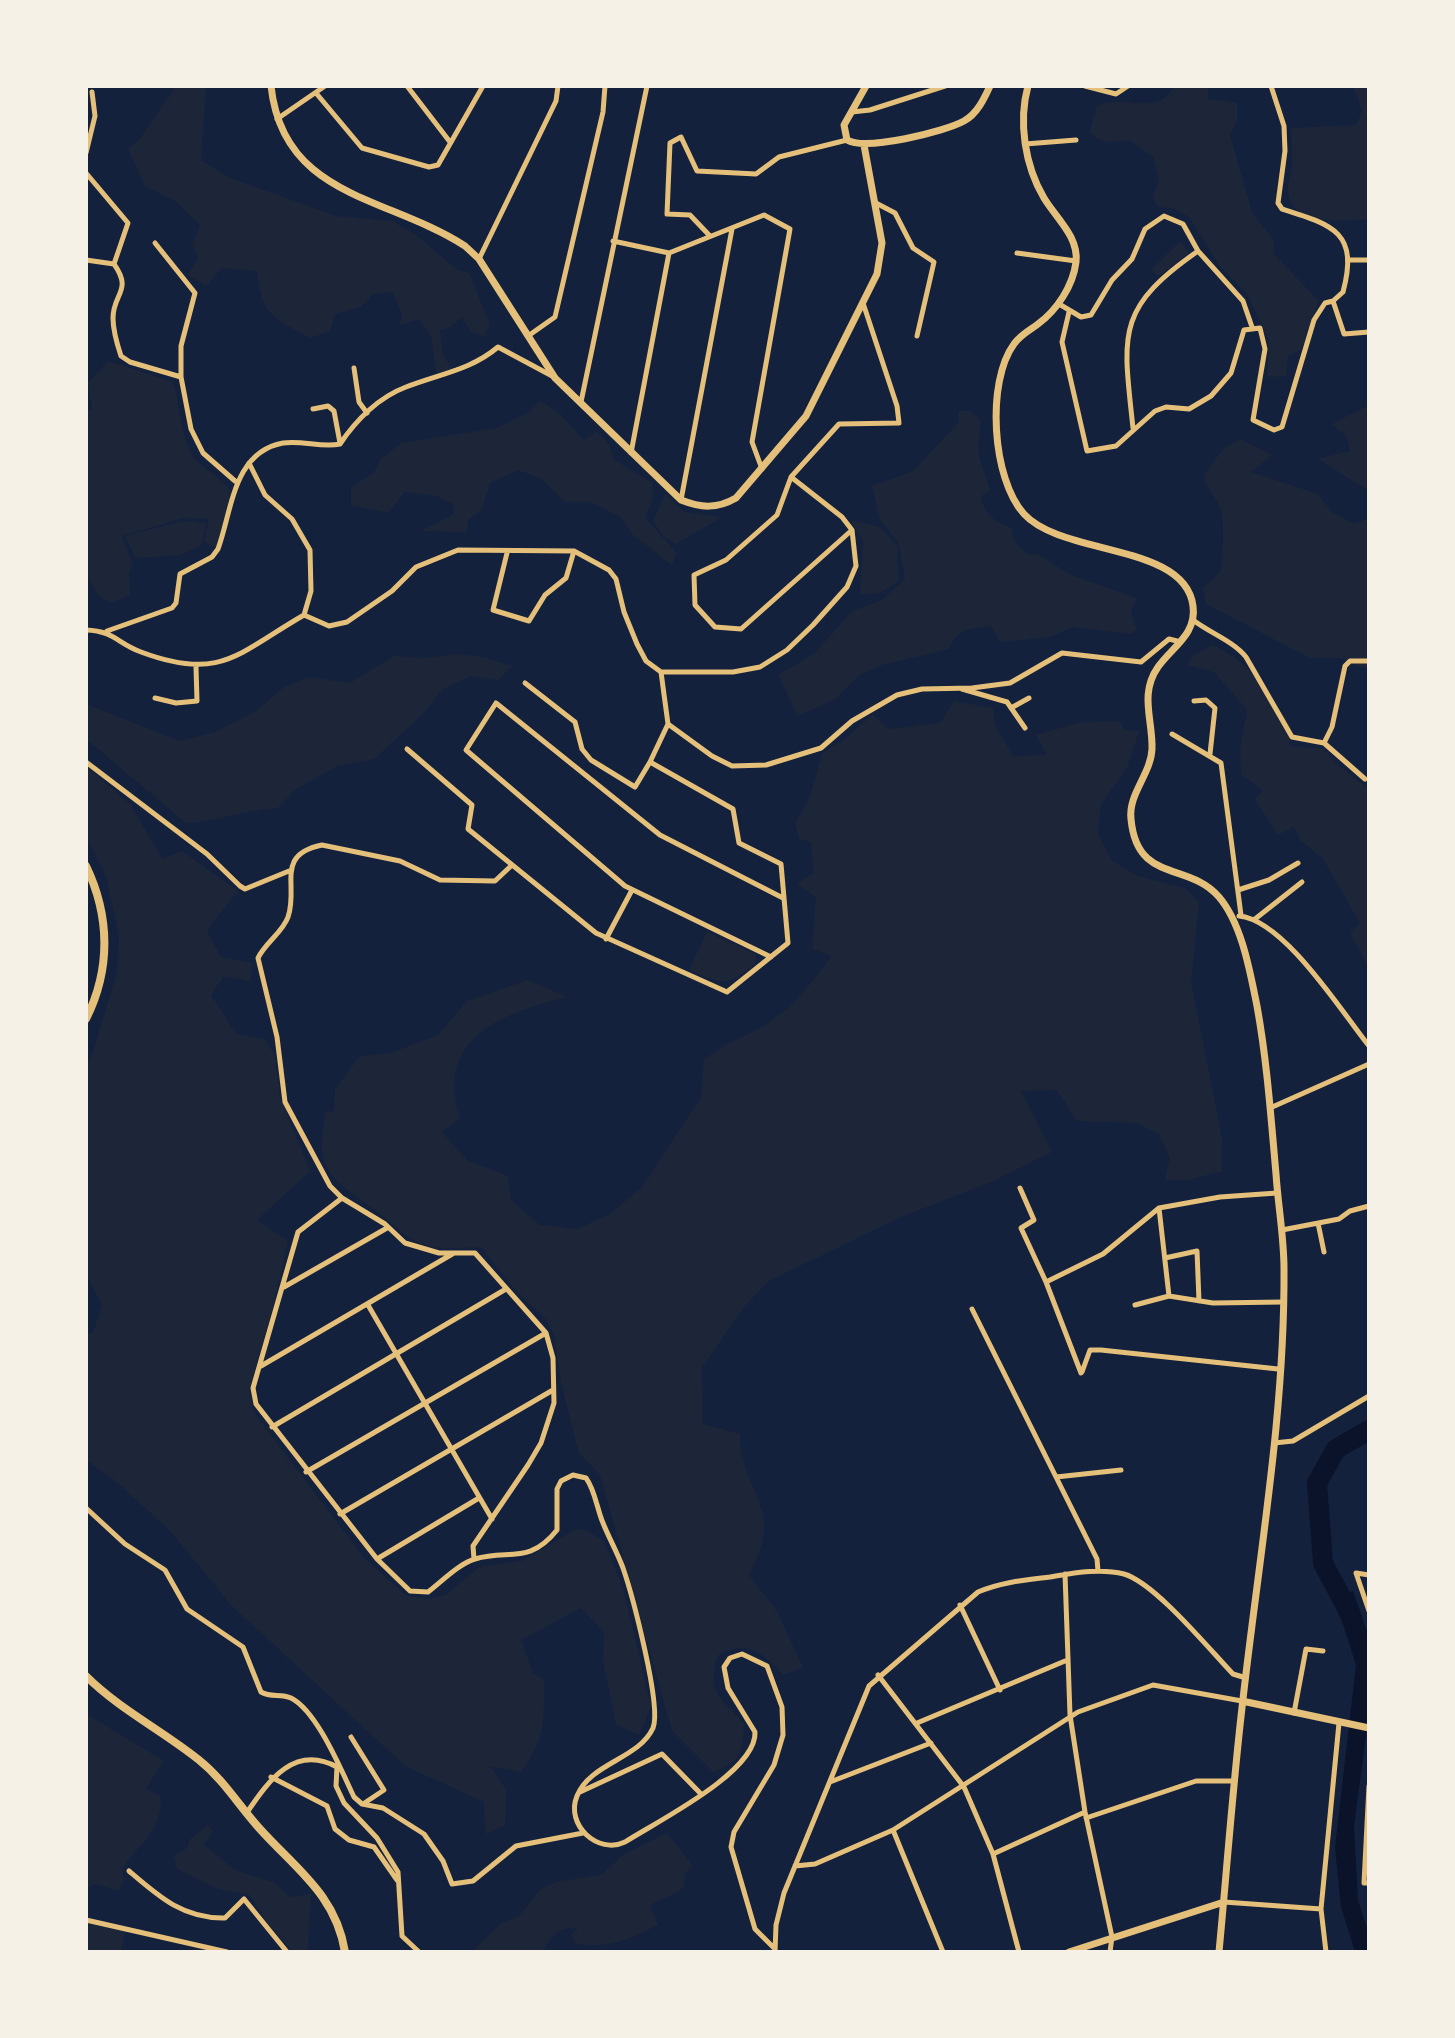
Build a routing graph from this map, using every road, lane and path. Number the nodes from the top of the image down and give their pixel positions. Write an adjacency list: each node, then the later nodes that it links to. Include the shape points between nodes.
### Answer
1 (271, 86): 18 (street)
2 (325, 86): 16 (street)
3 (407, 86): 21 (street)
4 (483, 86): 21 (street)
5 (558, 86): 34 (street, via 556,101)
6 (605, 86): 46 (street, via 555,317)
7 (647, 86): 29 (street)
8 (866, 86): 17 (street)
9 (945, 86): 17 (street)
10 (990, 86): 23 (street, via 964,121)
11 (1028, 86): 22 (street)
12 (1085, 86): 13 (street, via 1116,94)
13 (1128, 86)
14 (1271, 86): 36 (street, via 1284,126 1278,203 1336,230)
15 (90, 90): 24 (street, via 95,116)
16 (316, 93): 18 (street); 21 (street, via 362,148 429,167 438,165)
17 (852, 112): 19 (street, via 844,125)
18 (277, 119): 34 (street, via 288,145 315,174 450,236)
19 (847, 140): 23 (street); 28 (street, via 779,157 756,174 744,174 697,171 686,144 675,138 670,143 667,214 690,215)
20 (1076, 140): 22 (street)
21 (450, 142)
22 (1025, 144): 38 (street, via 1037,185 1071,237)
23 (864, 145): 26 (street)
24 (86, 153)
25 (86, 173): 39 (street, via 128,223)
26 (873, 202): 41 (street, via 881,259); 47 (street, via 895,213 913,248 934,262)
27 (732, 228): 28 (street); 58 (street, via 764,215 790,229 752,442); 61 (street)
28 (710, 236): 32 (street)
29 (613, 241): 32 (street); 51 (street)
30 (155, 243): 49 (street, via 195,293 181,346)
31 (1198, 251): 43 (street, via 1183,224 1164,216 1154,219 1091,315); 44 (street, via 1243,301); 54 (street, via 1154,284 1128,329)
32 (669, 253): 56 (street)
33 (1017, 253): 38 (street)
34 (479, 259): 46 (street)
35 (86, 260): 39 (street)
36 (1349, 260): 37 (street); 40 (street, via 1343,292)
37 (1369, 260)
38 (1076, 261): 42 (street)
39 (114, 264): 49 (street, via 123,287 113,317 121,356)
40 (1333, 301): 44 (street, via 1325,303 1314,320 1287,420 1274,430 1253,420 1265,349 1260,328); 45 (street, via 1344,334)
41 (863, 303): 58 (street, via 806,416); 59 (street, via 899,423 839,424)
42 (1059, 304): 43 (street); 66 (street, via 1013,344 1001,377 997,434 1010,491 1027,518 1038,525 1093,548 1148,560 1176,576 1192,599)
43 (1069, 312): 54 (street, via 1062,342 1087,451 1116,446)
44 (1252, 327): 54 (street, via 1244,330 1231,373 1211,396 1189,409 1155,411)
45 (1369, 332)
46 (528, 336): 50 (street)
47 (917, 336)
48 (354, 368): 53 (street, via 359,402)
49 (181, 377): 60 (street, via 196,442)
50 (555, 378): 51 (street); 53 (street, via 498,347 480,362 404,387)
51 (581, 405): 56 (street)
52 (313, 409): 55 (street, via 328,406 334,411)
53 (367, 413): 55 (street)
54 (1133, 429)
55 (340, 444): 57 (street, via 280,443)
56 (631, 453): 61 (street)
57 (249, 463): 60 (street); 65 (street, via 265,495 292,519 310,550 311,591)
58 (762, 469): 61 (street, via 726,504 697,506)
59 (791, 477): 62 (street); 62 (street, via 777,515 726,560 694,575 695,605 715,627 741,629)
60 (235, 481): 68 (street, via 218,549 180,574 172,608)
61 (681, 500)
62 (852, 530): 72 (street, via 856,566 847,587 787,650 746,670)
63 (574, 551): 64 (street); 64 (street, via 566,578 545,595 529,621 493,610); 72 (street, via 616,579 637,644 646,661)
64 (507, 553): 65 (street, via 458,550 424,563 338,625)
65 (304, 615): 71 (street, via 228,660)
66 (1193, 620): 69 (street); 82 (street, via 1238,647 1292,737)
67 (86, 630): 68 (street)
68 (107, 631): 71 (street, via 133,649)
69 (1181, 642): 74 (street, via 1169,639 1141,662 1062,653 1010,683); 97 (street, via 1150,682 1150,767 1133,801 1131,822 1153,865 1207,887 1219,896)
70 (1369, 661): 82 (street, via 1345,666)
71 (196, 667): 75 (street, via 197,701)
72 (661, 672): 79 (street)
73 (525, 683): 86 (street, via 575,722 582,749 591,760 635,787)
74 (961, 689): 78 (street, via 1007,702); 79 (street, via 897,695 852,721 821,748 766,765 732,766)
75 (155, 698)
76 (1029, 698): 78 (street)
77 (1194, 701): 84 (street, via 1206,700 1215,708)
78 (1011, 708): 80 (street)
79 (668, 724): 86 (street)
80 (1025, 728)
81 (1172, 734): 84 (street)
82 (1324, 743): 87 (street)
83 (407, 749): 89 (street, via 472,805 468,829)
84 (1210, 754): 94 (street, via 1221,763)
85 (86, 762): 91 (street, via 245,889)
86 (650, 762): 95 (street, via 733,809 739,843 781,864)
87 (1365, 779)
88 (1298, 863): 94 (street)
89 (512, 865): 91 (street, via 495,881 440,880 400,861 322,845 299,855); 99 (street)
90 (86, 866): 101 (main road, via 99,898 105,955 99,990)
91 (289, 871): 107 (street, via 288,919 262,949 259,968 277,1037 285,1102 330,1186)
92 (1302, 882): 98 (street)
93 (632, 890): 95 (street, via 466,750 496,703 660,835); 99 (street); 100 (street)
94 (1238, 890): 96 (street)
95 (784, 899): 100 (street, via 788,943)
96 (1241, 915): 97 (street); 98 (street)
97 (1230, 917): 104 (street, via 1257,1009)
98 (1255, 919): 102 (street, via 1306,966)
99 (606, 939): 100 (street, via 727,992)
100 (771, 957)
101 (86, 1019)
102 (1369, 1046)
103 (1369, 1064): 104 (street)
104 (1269, 1108): 106 (street)
105 (1020, 1188): 116 (street, via 1034,1220 1021,1228)
106 (1277, 1193): 109 (street); 112 (street)
107 (342, 1198): 111 (street); 117 (street, via 298,1232)
108 (1369, 1206): 110 (street)
109 (1159, 1208): 115 (street); 116 (street, via 1103,1254)
110 (1318, 1223): 112 (street); 114 (street)
111 (387, 1228): 113 (street, via 419,1248); 117 (street)
112 (1282, 1230): 121 (street)
113 (455, 1252): 118 (street, via 475,1253); 122 (street)
114 (1324, 1252)
115 (1165, 1258): 119 (street); 120 (street, via 1197,1251)
116 (1046, 1282): 128 (street, via 1081,1373 1090,1350)
117 (283, 1287): 127 (street)
118 (506, 1289): 125 (street); 126 (street)
119 (1169, 1296): 120 (street); 123 (street)
120 (1199, 1301): 121 (street)
121 (1283, 1302): 128 (street)
122 (368, 1305): 126 (street); 127 (street)
123 (1135, 1305)
124 (972, 1309): 137 (street)
125 (546, 1333): 129 (street); 131 (street)
126 (395, 1354): 131 (street); 132 (street)
127 (261, 1366): 132 (street, via 253,1396)
128 (1278, 1369): 133 (street)
129 (553, 1390): 134 (street); 141 (street, via 553,1411 541,1443)
130 (1369, 1396): 133 (street, via 1293,1441)
131 (423, 1403): 134 (street); 136 (street)
132 (272, 1427): 136 (street)
133 (1273, 1443): 153 (street)
134 (450, 1451): 138 (street); 140 (street)
135 (1121, 1470): 137 (street)
136 (306, 1472): 140 (street)
137 (1056, 1477): 144 (street)
138 (479, 1498): 141 (street); 142 (street)
139 (86, 1508): 163 (street, via 125,1544 165,1570 187,1609 243,1647 261,1692 285,1696 301,1706 323,1735)
140 (340, 1514): 142 (street)
141 (492, 1519): 143 (street, via 473,1546)
142 (377, 1559): 143 (street, via 410,1591 419,1593)
143 (474, 1559): 169 (street, via 542,1546 557,1530 561,1481 579,1476 591,1485 629,1588 655,1716 646,1737 593,1774)
144 (1098, 1571): 145 (street); 153 (street, via 1129,1575 1173,1611 1233,1674)
145 (1065, 1574): 147 (street, via 994,1585); 150 (street)
146 (1369, 1575): 148 (street, via 1356,1573)
147 (960, 1605): 151 (street); 154 (street)
148 (1369, 1611)
149 (1323, 1651): 156 (street, via 1306,1649)
150 (1065, 1661): 154 (street); 157 (street)
151 (878, 1675): 158 (street); 166 (street, via 861,1702)
152 (86, 1676): 172 (main road, via 198,1759)
153 (1246, 1678): 155 (street)
154 (1000, 1690): 158 (street)
155 (1242, 1701): 156 (street); 157 (street, via 1153,1685); 165 (street)
156 (1294, 1713): 159 (street)
157 (1070, 1715): 168 (street); 173 (street)
158 (917, 1723): 162 (street)
159 (1341, 1723): 160 (street); 182 (street)
160 (1369, 1728)
161 (351, 1737): 171 (street, via 384,1790)
162 (931, 1743): 166 (street); 168 (street)
163 (337, 1767): 164 (street, via 326,1761 293,1761); 171 (street); 179 (street, via 336,1786 344,1803 377,1838 398,1872)
164 (271, 1777): 172 (street); 179 (street, via 327,1806 335,1829 349,1840 374,1847)
165 (1235, 1781): 173 (street, via 1196,1781); 181 (street)
166 (830, 1782): 177 (street)
167 (1369, 1786): 180 (street, via 1364,1874 1364,1883)
168 (964, 1787): 174 (street); 176 (street)
169 (579, 1792): 170 (street, via 662,1754); 175 (street, via 575,1809)
170 (701, 1794): 175 (street, via 617,1846 602,1846); 186 (street, via 741,1764 755,1740 748,1717 724,1678 730,1658 752,1656 773,1675 783,1735 774,1765 734,1832 731,1847 755,1929)
171 (362, 1804): 175 (street, via 383,1808 424,1834 452,1884 473,1881 516,1846)
172 (248, 1811): 189 (main road, via 321,1892 340,1927)
173 (1085, 1815): 176 (street); 184 (street)
174 (893, 1830): 177 (street, via 815,1864); 192 (street)
175 (583, 1833)
176 (993, 1854): 193 (street)
177 (795, 1866): 186 (street, via 778,1911)
178 (129, 1871): 188 (street, via 169,1905 211,1918 225,1918 244,1899)
179 (397, 1881): 185 (street)
180 (1369, 1883)
181 (1224, 1902): 182 (street); 184 (street); 196 (street)
182 (1321, 1909): 197 (street)
183 (86, 1920): 187 (street)
184 (1112, 1937): 194 (street); 195 (street)
185 (407, 1942): 190 (street); 191 (street)
186 (774, 1950)
187 (227, 1952)
188 (287, 1952)
189 (345, 1952)
190 (404, 1952)
191 (419, 1952)
192 (943, 1952)
193 (1019, 1952)
194 (1069, 1952)
195 (1110, 1952)
196 (1219, 1952)
197 (1326, 1952)

